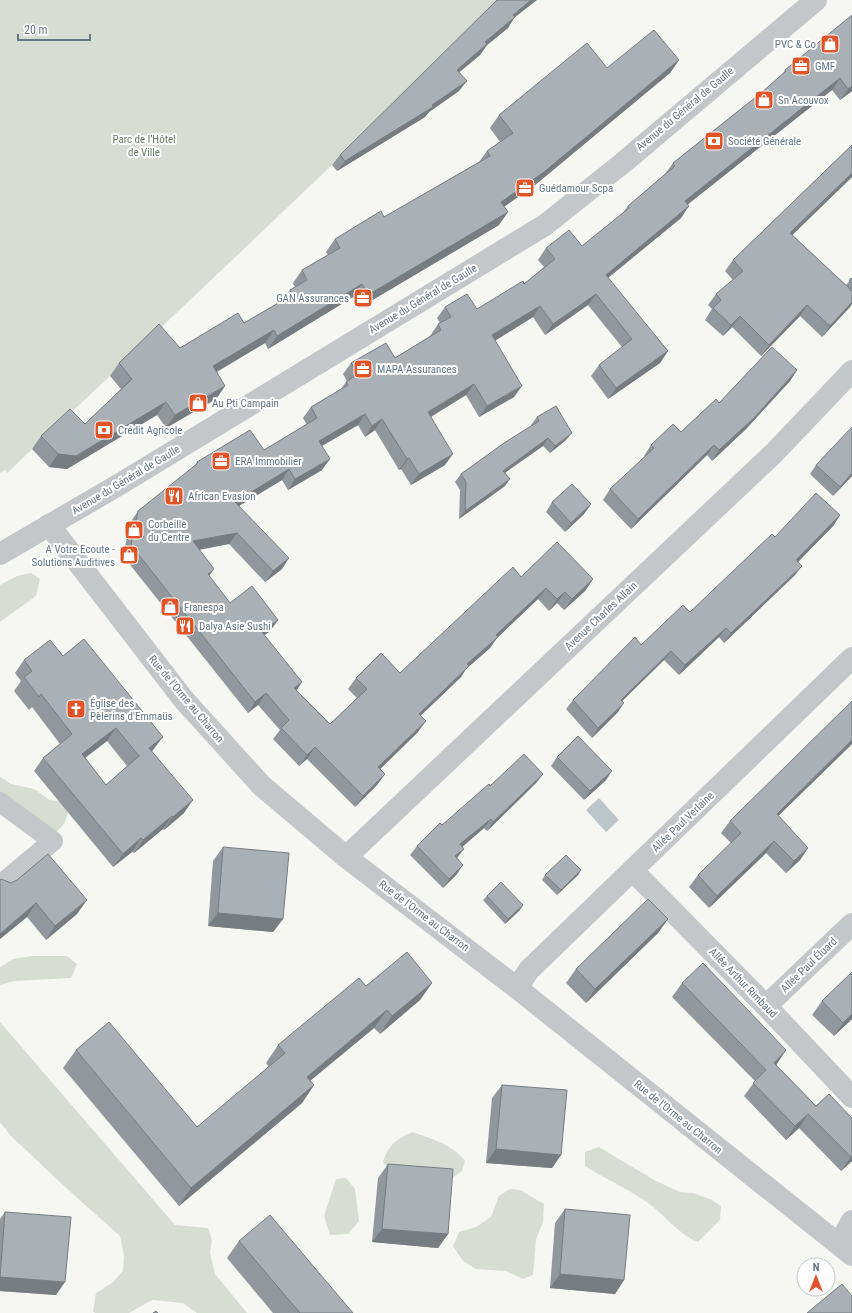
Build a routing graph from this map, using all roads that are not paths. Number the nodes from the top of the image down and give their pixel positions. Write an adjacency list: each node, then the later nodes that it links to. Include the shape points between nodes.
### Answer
1 (816, 0): 3 (street, Avenue du Général de Gaulle, via 545,225)
2 (852, 370): 7 (street, Avenue Charles Allain, via 774,454)
3 (49, 525): 4 (street, Avenue du Général de Gaulle); 7 (street, Rue de l'Orme au Charron, via 184,700 262,786)
4 (0, 554)
5 (852, 658): 8 (street, Allée Paul Verlaine)
6 (0, 802): 9 (street, via 53,841)
7 (346, 857): 11 (street, Rue de l'Orme au Charron)
8 (633, 871): 11 (street, Allée Paul Verlaine, via 529,970); 12 (street, Allée Arthur Rimbaud)
9 (0, 886)
10 (852, 924): 12 (street, Allée Paul Éluard)
11 (517, 988): 15 (street, Rue de l'Orme au Charron)
12 (766, 1006): 13 (street, Allée Arthur Rimbaud)
13 (852, 1097)
14 (852, 1221): 15 (street)
15 (846, 1249)

